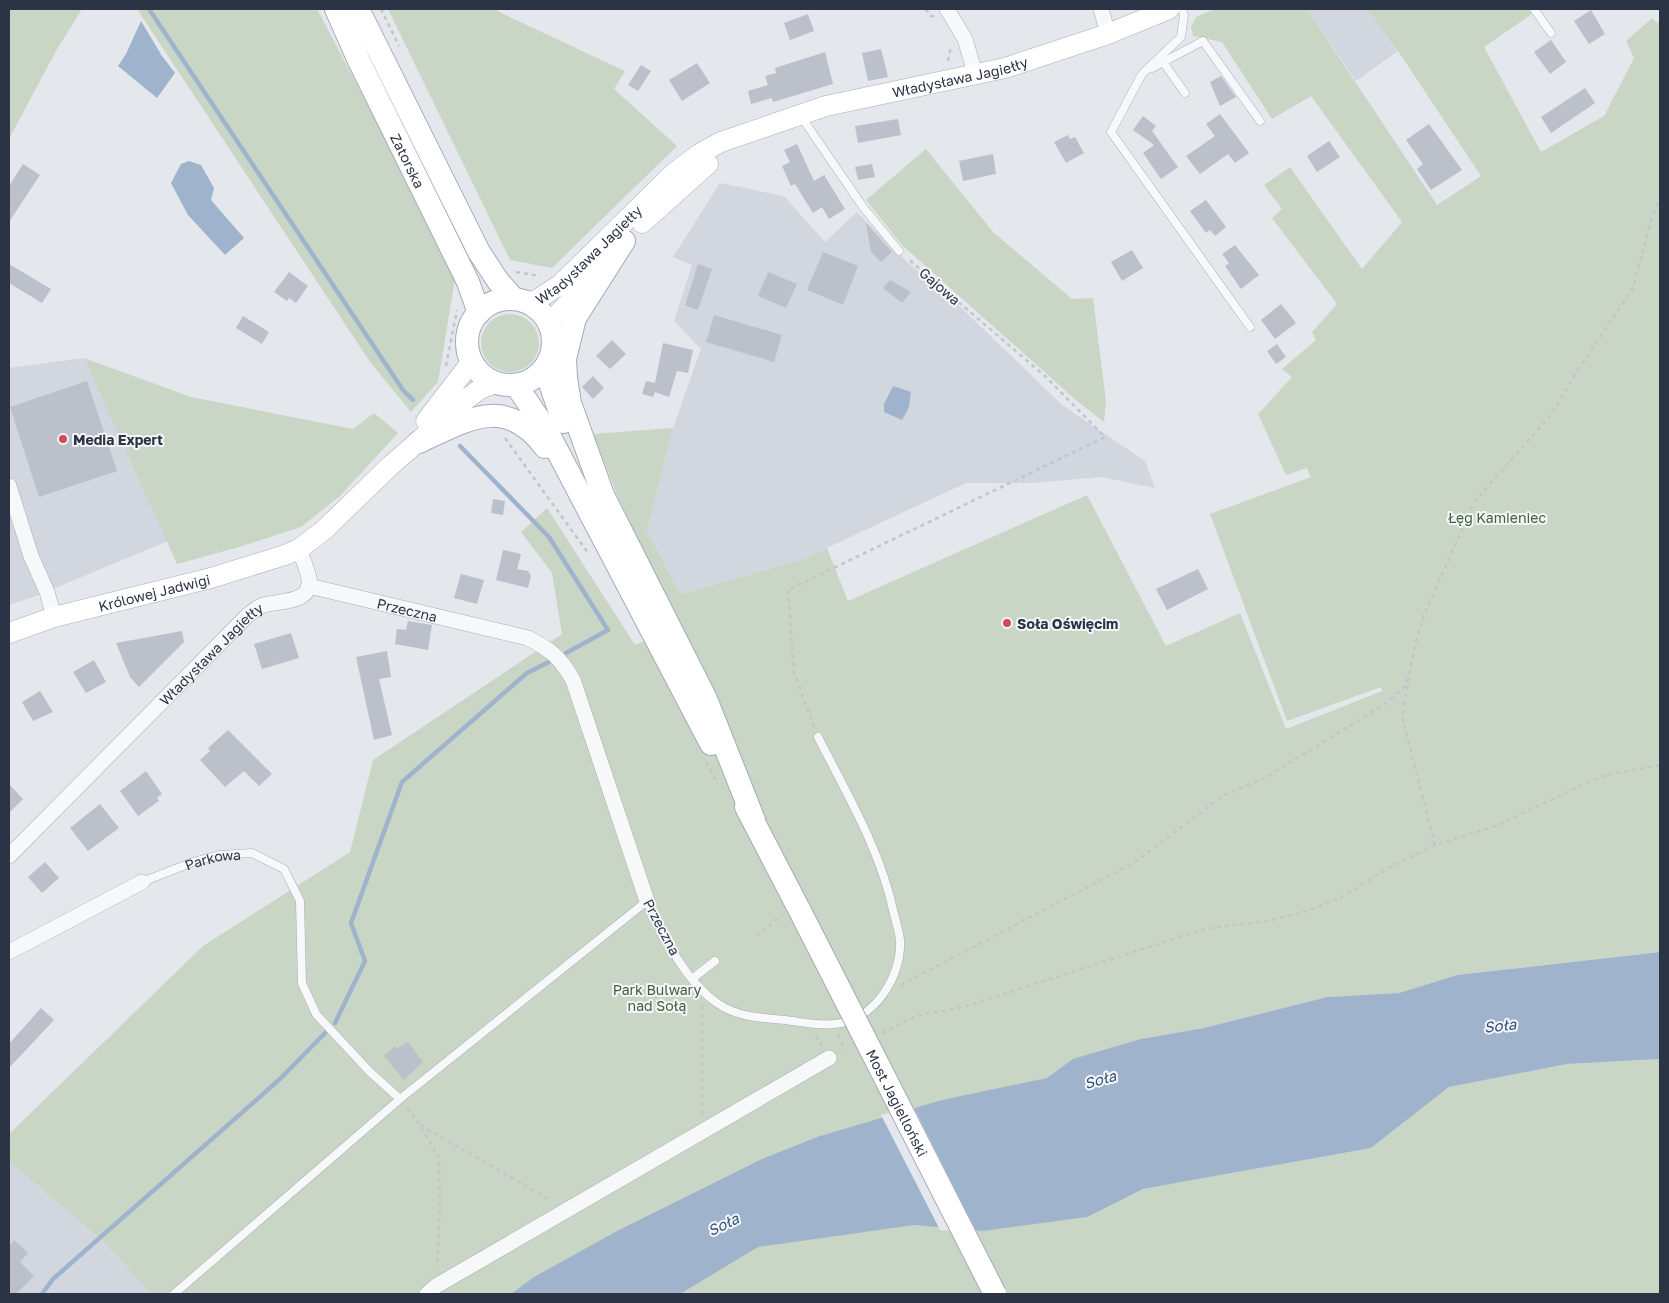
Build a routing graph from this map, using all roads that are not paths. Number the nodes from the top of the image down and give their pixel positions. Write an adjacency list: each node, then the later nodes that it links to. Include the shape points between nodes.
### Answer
1 (336, 9): 22 (main road, Zatorska, via 468,282)
2 (358, 9): 21 (main road, Zatorska, via 479,252 498,281)
3 (948, 9): 13 (street, via 965,39)
4 (1101, 9): 8 (street)
5 (1169, 9): 8 (street, Władysława Jagiełły)
6 (1182, 9): 10 (lane)
7 (1534, 9): 9 (lane)
8 (1108, 34): 13 (street, Władysława Jagiełły, via 1005,68)
9 (1551, 34)
10 (1181, 37): 11 (lane); 14 (lane)
11 (1182, 52): 12 (lane); 17 (lane, via 1203,41)
12 (1163, 62): 14 (lane); 15 (lane)
13 (975, 73): 16 (street, Władysława Jagiełły)
14 (1142, 74): 24 (lane, via 1111,132)
15 (1185, 93)
16 (799, 113): 18 (street, Władysława Jagiełły); 20 (lane, via 863,208)
17 (1260, 121)
18 (747, 134): 19 (street, Władysława Jagiełły, via 681,186); 21 (street, Władysława Jagiełły, via 721,142 699,154 661,185 569,277 535,301)
19 (624, 241): 23 (street, Władysława Jagiełły); 31 (main road, via 576,318 566,359 570,403)
20 (898, 251)
21 (519, 301): 22 (main road, via 501,300); 23 (main road, via 535,307)
22 (479, 313): 25 (main road, via 468,336)
23 (549, 324): 26 (main road, via 553,346)
24 (1250, 327)
25 (472, 361): 27 (main road, via 478,370); 29 (street)
26 (545, 368): 27 (main road, via 527,382); 31 (main road, via 567,434)
27 (506, 384): 28 (street, via 480,389); 31 (main road, via 547,431)
28 (419, 442): 29 (street); 31 (main road, via 473,417 492,415 516,420 527,426)
29 (390, 466): 32 (street, via 324,530)
30 (9, 486): 34 (street)
31 (593, 496): 47 (main road, Most Jagielloński, bridge, via 684,694 754,820 792,912)
32 (299, 549): 33 (street); 34 (street, Królowej Jadwigi, via 211,578)
33 (309, 586): 37 (street, Władysława Jagiełły, via 293,601 261,606 248,615); 39 (street, Przeczna, via 528,638 556,655 573,680)
34 (54, 617): 35 (street, Królowej Jadwigi)
35 (9, 633)
36 (818, 738): 42 (lane, Przeczna, via 872,844 890,892 900,940 892,981 861,1015 833,1025 751,1018 716,1003)
37 (9, 856)
38 (142, 882): 40 (street, Parkowa); 44 (lane, Parkowa, via 219,854 252,853 284,869 300,901 302,983 316,1014)
39 (647, 901): 42 (lane, Przeczna, via 663,934); 44 (lane)
40 (9, 952)
41 (715, 961): 42 (lane)
42 (692, 979)
43 (829, 1058): 45 (street)
44 (400, 1099): 46 (lane)
45 (431, 1290)
46 (174, 1294)
47 (995, 1294)

